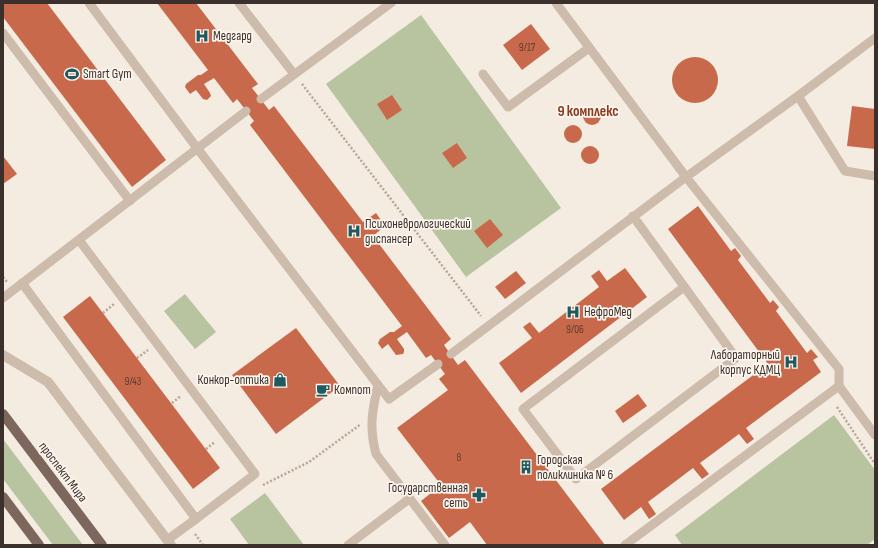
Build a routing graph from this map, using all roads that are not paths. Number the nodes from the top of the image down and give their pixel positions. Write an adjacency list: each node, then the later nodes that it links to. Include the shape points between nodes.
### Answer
1 (89, 3): 13 (lane)
2 (239, 3): 8 (lane)
3 (391, 3): 8 (lane)
4 (556, 3): 7 (lane)
5 (3, 33): 16 (lane)
6 (875, 38): 10 (lane)
7 (589, 48): 9 (lane, via 508,107); 15 (lane)
8 (294, 74): 11 (lane)
9 (483, 74)
10 (798, 96): 14 (lane, via 845,171); 15 (lane)
11 (261, 99)
12 (246, 111): 13 (lane)
13 (197, 148): 16 (lane); 25 (lane)
14 (875, 176)
15 (686, 177): 17 (lane); 26 (lane, via 839,369)
16 (130, 200): 18 (lane)
17 (633, 216): 20 (lane); 22 (lane)
18 (79, 240): 19 (lane); 31 (lane, via 255,474)
19 (22, 284): 21 (lane); 31 (lane)
20 (684, 286): 20 (lane, via 736,358 576,479 523,409)
21 (3, 298)
22 (451, 354)
23 (3, 355): 32 (street, via 48,382)
24 (438, 364): 25 (lane, via 389,399)
25 (378, 385): 30 (lane, via 372,416 372,439 376,454)
26 (839, 386): 28 (lane); 37 (lane)
27 (3, 414): 34 (main road, проспект Мира)
28 (875, 435)
29 (3, 497): 33 (main road)
30 (409, 499): 35 (lane); 36 (lane)
31 (196, 519): 32 (lane)
32 (170, 542)
33 (39, 545)
34 (102, 545)
35 (348, 545)
36 (444, 545)
37 (625, 545)

